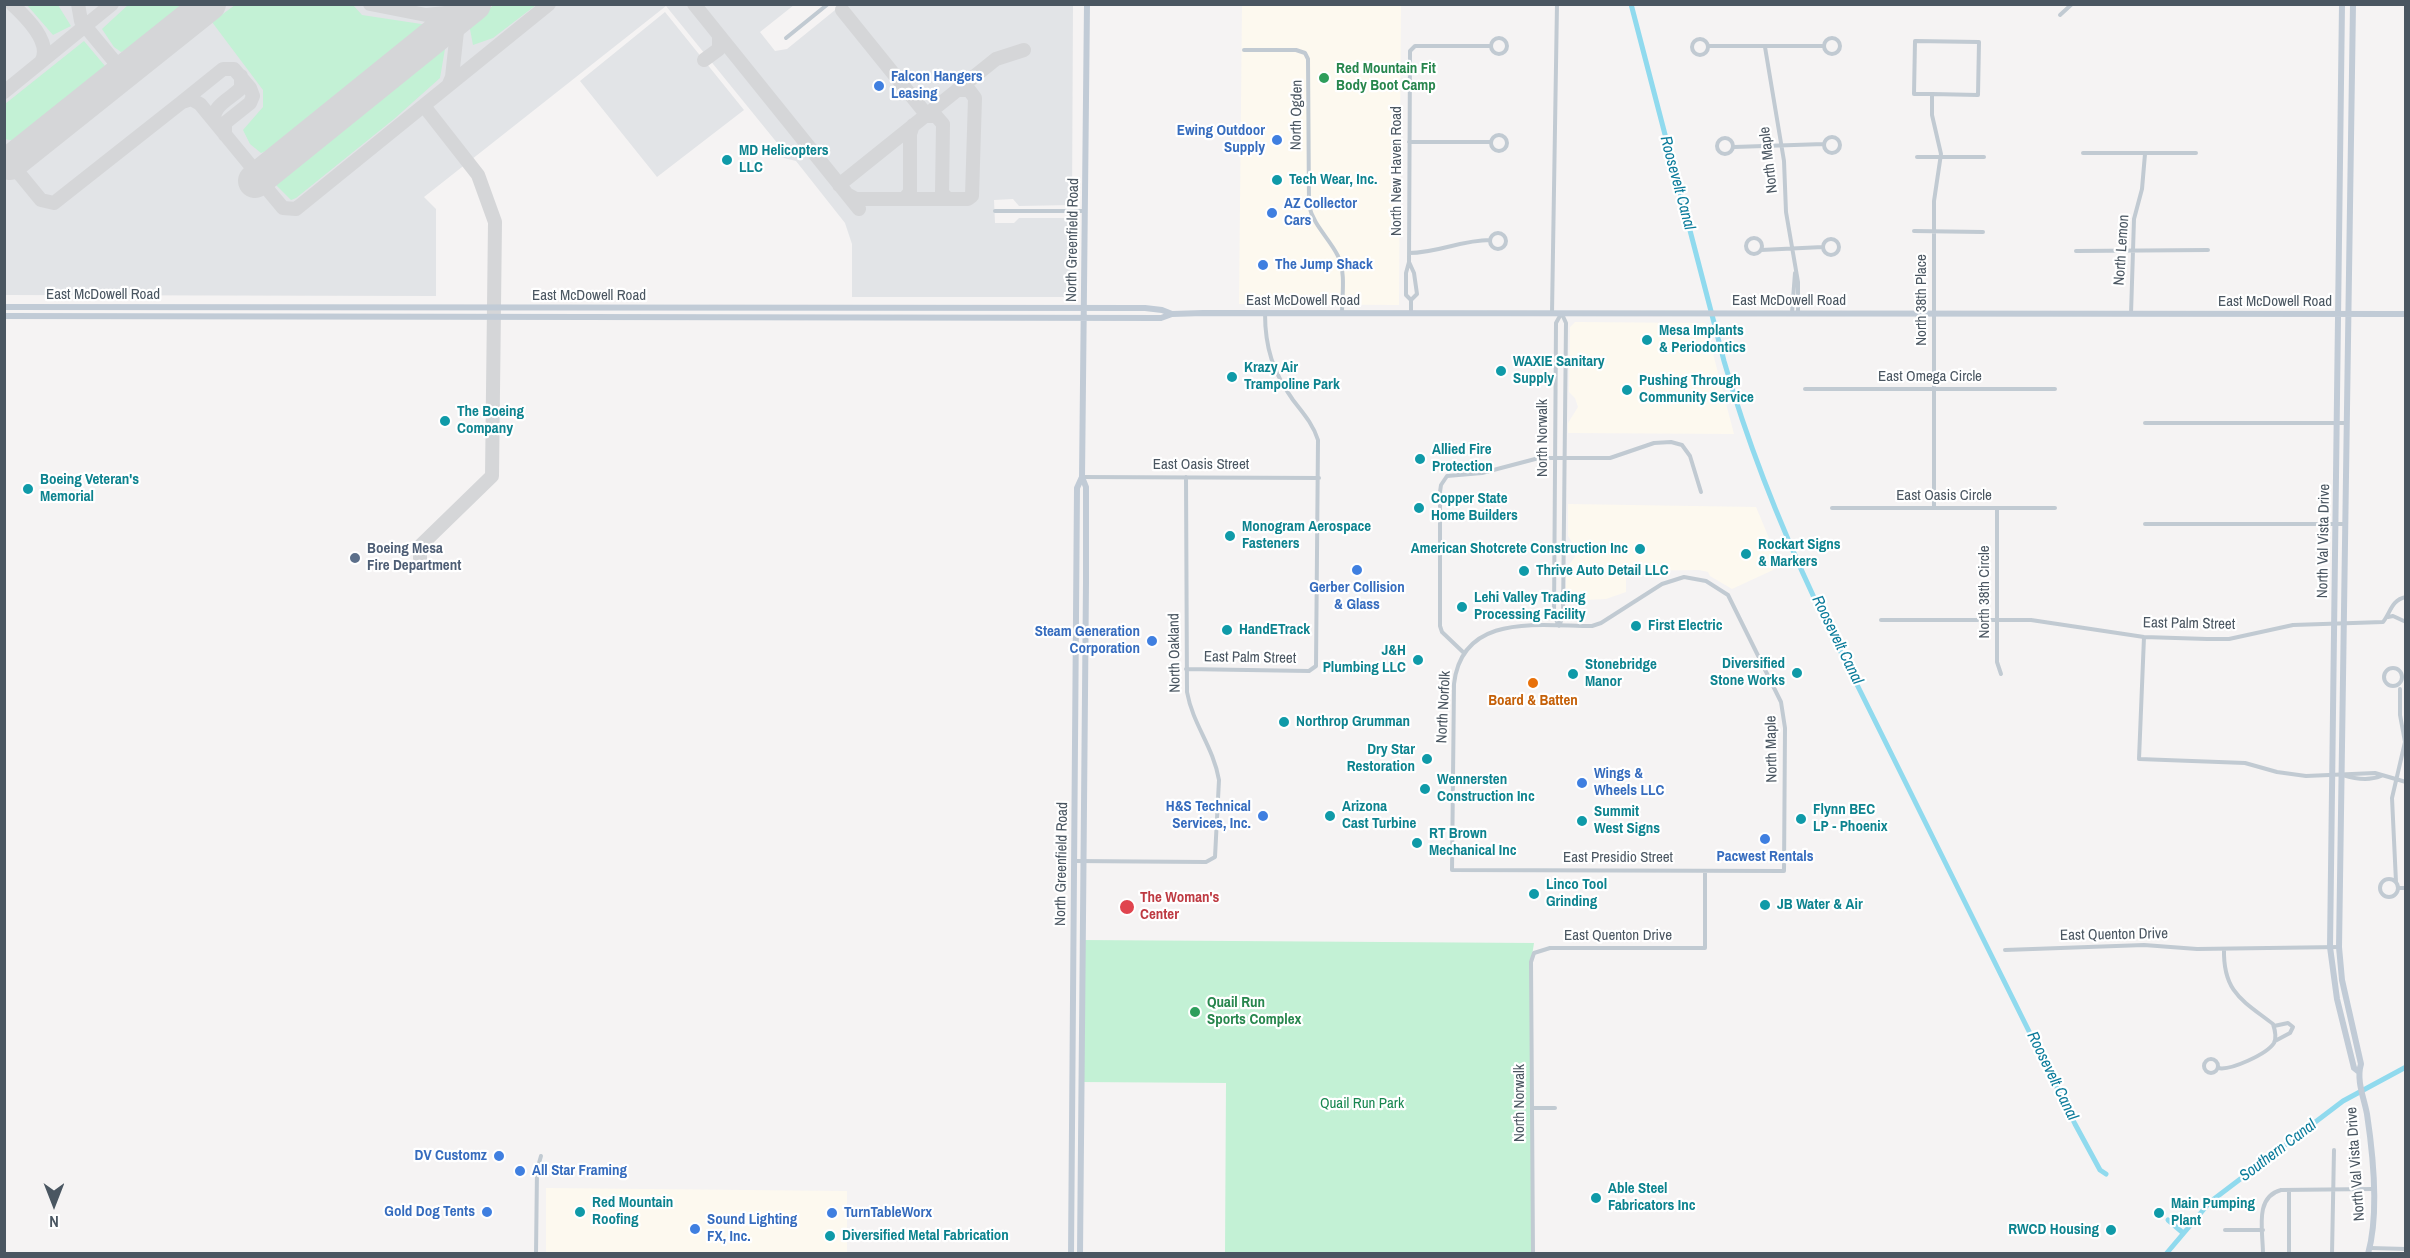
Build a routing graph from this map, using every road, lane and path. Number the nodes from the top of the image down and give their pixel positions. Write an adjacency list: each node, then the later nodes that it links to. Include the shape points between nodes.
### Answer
1 (828, 4): 12 (street)
2 (1087, 4): 35 (main road, North Greenfield Road)
3 (1557, 4): 55 (street)
4 (2072, 4): 9 (street)
5 (2188, 4): 6 (street)
6 (2206, 4)
7 (2342, 4): 10 (main road, North Val Vista Drive)
8 (2353, 4): 11 (main road, North Val Vista Drive)
9 (2060, 15)
10 (2342, 21): 11 (main road); 19 (main road, North Val Vista Drive)
11 (2353, 21): 20 (main road, North Val Vista Drive)
12 (786, 38)
13 (1491, 46): 13 (street, via 1499,54 1507,46 1499,38); 21 (street, North New Haven Road, via 1415,45 1410,51)
14 (1709, 46): 14 (street, via 1701,38 1692,47 1701,55); 15 (street)
15 (1765, 46): 16 (street); 24 (street, North Maple)
16 (1823, 46): 16 (street, via 1832,55 1840,45 1832,38)
17 (1244, 50): 53 (street, North Ogden, via 1305,53 1309,67 1309,207 1342,268)
18 (1932, 94): 18 (street, via 1914,94 1915,41 1979,42 1978,95); 30 (street, North 38th Place)
19 (2341, 120): 20 (main road); 32 (main road, North Val Vista Drive)
20 (2352, 120): 33 (main road, North Val Vista Drive)
21 (1409, 142): 22 (street); 46 (street, North New Haven Road)
22 (1491, 142): 22 (street, via 1498,151 1507,144 1498,135)
23 (1824, 144): 23 (street, via 1830,153 1840,146 1833,136); 24 (street)
24 (1781, 146): 25 (street); 41 (street, North Maple)
25 (1734, 147): 25 (street, via 1726,138 1717,147 1726,155)
26 (2083, 153): 28 (street)
27 (2196, 153): 28 (street)
28 (2145, 154): 45 (street, North Lemon, via 2134,219)
29 (1917, 157): 30 (street)
30 (1941, 157): 31 (street); 37 (street, North 38th Place)
31 (1984, 157)
32 (2340, 191): 33 (main road); 60 (main road, North Val Vista Drive)
33 (2351, 191): 61 (main road, North Val Vista Drive)
34 (995, 211): 35 (street)
35 (1086, 211): 51 (main road, North Greenfield Road)
36 (1914, 231): 37 (street)
37 (1934, 232): 38 (street); 58 (street, North 38th Place)
38 (1983, 232)
39 (1490, 240): 39 (street, via 1497,249 1506,241 1497,233); 46 (street, via 1469,241 1429,253)
40 (1823, 247): 40 (street, via 1829,255 1840,248 1832,238); 41 (street)
41 (1792, 249): 42 (street); 57 (street, North Maple)
42 (1761, 250): 42 (street, via 1757,238 1746,244 1749,253)
43 (2208, 250): 45 (street)
44 (2076, 252): 45 (street)
45 (2133, 252): 59 (street, North Lemon)
46 (1409, 253): 47 (street, North New Haven Road)
47 (1408, 262): 48 (street, North New Haven Road, via 1406,295); 48 (street, North New Haven Road, via 1416,280 1417,294)
48 (1412, 300): 54 (street, North New Haven Road)
49 (4, 307): 50 (main road, East McDowell Road)
50 (845, 308): 51 (main road, East McDowell Road); 65 (main road)
51 (1084, 308): 63 (main road, East McDowell Road, via 1162,310); 66 (main road, North Greenfield Road)
52 (1265, 313): 53 (main road, East McDowell Road); 63 (main road, East McDowell Road); 76 (street, via 1265,336 1272,366 1316,434)
53 (1342, 313): 54 (main road, East McDowell Road)
54 (1411, 313): 55 (main road, East McDowell Road)
55 (1552, 313): 56 (main road, East McDowell Road)
56 (1562, 313): 57 (main road, East McDowell Road); 73 (street, North Norwalk, via 1566,323); 73 (street, North Norwalk, via 1556,323)
57 (1795, 314): 58 (main road, East McDowell Road)
58 (1934, 314): 59 (main road, East McDowell Road); 68 (street, North 38th Place)
59 (2131, 314): 60 (main road, East McDowell Road)
60 (2338, 314): 61 (main road, East McDowell Road); 71 (main road, North Val Vista Drive)
61 (2350, 314): 62 (main road, East McDowell Road); 72 (main road, North Val Vista Drive)
62 (2406, 314)
63 (1172, 315): 66 (main road, East McDowell Road)
64 (4, 316): 65 (main road, East McDowell Road)
65 (845, 317): 66 (main road, East McDowell Road)
66 (1084, 317): 74 (main road, North Greenfield Road)
67 (1805, 389): 68 (street, East Omega Circle)
68 (1934, 389): 69 (street, East Omega Circle); 79 (street, North 38th Place)
69 (2055, 389)
70 (2145, 423): 71 (street)
71 (2338, 423): 72 (street); 83 (main road, North Val Vista Drive)
72 (2347, 423): 84 (main road, North Val Vista Drive)
73 (1560, 458): 77 (street, via 1610,458 1654,442 1671,442 1682,445 1690,456); 85 (street, North Norwalk); 86 (street, North Norwalk); 96 (street, North Norfolk, via 1524,460 1482,473 1450,474 1441,485 1440,626)
74 (1082, 477): 75 (street, East Oasis Street); 97 (main road, North Greenfield Road, via 1077,488); 101 (main road, North Greenfield Road, via 1086,487)
75 (1186, 477): 76 (street, East Oasis Street); 98 (street, North Oakland)
76 (1318, 478): 98 (street, East Palm Street, via 1316,666 1312,670)
77 (1701, 492)
78 (1832, 508): 79 (street, East Oasis Circle)
79 (1934, 508): 80 (street, East Oasis Circle)
80 (1996, 508): 81 (street, East Oasis Circle); 89 (street, North 38th Circle)
81 (2055, 508)
82 (2145, 524): 83 (street)
83 (2337, 524): 84 (street); 93 (main road, North Val Vista Drive)
84 (2346, 524): 91 (main road, North Val Vista Drive)
85 (1555, 551): 86 (street); 94 (street, North Norwalk, via 1554,615)
86 (1564, 551): 94 (street, North Norwalk, via 1563,616)
87 (2406, 597): 88 (street, via 2393,603)
88 (2387, 618): 91 (street, East Palm Street, via 2376,624); 92 (street, via 2393,616)
89 (1997, 619): 90 (street, East Palm Street); 95 (street, East Palm Street, via 2049,621); 99 (street, North 38th Circle, via 1997,662)
90 (1881, 620)
91 (2344, 622): 93 (street, East Palm Street); 102 (main road, North Val Vista Drive)
92 (2406, 622)
93 (2335, 624): 95 (street, East Palm Street, via 2293,625 2229,639); 103 (main road, North Val Vista Drive)
94 (1559, 626): 96 (street, via 1502,627 1483,636); 110 (street, North Maple, via 1601,623 1673,579 1706,581 1734,603 1781,702 1785,728)
95 (2144, 637): 103 (street, via 2139,759 2245,763 2290,774)
96 (1464, 653): 108 (street, North Norfolk, via 1454,684)
97 (1077, 664): 101 (main road, via 1081,708); 106 (main road, North Greenfield Road)
98 (1186, 669): 107 (street, North Oakland, via 1189,706 1209,744 1219,780 1215,857 1206,862)
99 (2001, 674)
100 (2401, 687): 100 (street, via 2400,672 2386,671 2385,682); 104 (street, via 2400,715 2405,741)
101 (1085, 714): 107 (main road, North Greenfield Road)
102 (2342, 774): 103 (street); 104 (street, via 2375,773); 114 (main road, North Val Vista Drive)
103 (2333, 775): 113 (main road, North Val Vista Drive)
104 (2395, 778): 105 (street); 111 (street, via 2392,798)
105 (2406, 782)
106 (1074, 861): 107 (street); 134 (main road, North Greenfield Road)
107 (1083, 861): 135 (main road, North Greenfield Road)
108 (1452, 870): 109 (street, East Presidio Street)
109 (1704, 870): 110 (street, East Presidio Street); 117 (street, East Quenton Drive, via 1704,948 1550,948)
110 (1784, 871)
111 (2397, 885): 111 (street, via 2385,880 2380,887 2392,896); 112 (street)
112 (2406, 888)
113 (2330, 947): 114 (street, East Quenton Drive); 115 (street, East Quenton Drive); 121 (main road, North Val Vista Drive, via 2337,999)
114 (2339, 947): 121 (main road, North Val Vista Drive, via 2342,980 2361,1064)
115 (2224, 949): 116 (street, East Quenton Drive, via 2144,945); 118 (street, via 2231,989)
116 (2005, 950)
117 (1534, 953): 122 (street, North Norwalk)
118 (2274, 1026): 119 (street); 119 (street, via 2288,1023 2293,1027 2284,1038)
119 (2275, 1041): 120 (street, via 2234,1068)
120 (2218, 1068)
121 (2358, 1072): 126 (main road, North Val Vista Drive)
122 (1532, 1108): 123 (street); 136 (street, North Norwalk)
123 (1555, 1108)
124 (2334, 1150): 128 (street)
125 (542, 1156): 133 (street, via 537,1170)
126 (2373, 1189): 128 (street); 132 (main road, North Val Vista Drive, via 2373,1240)
127 (2289, 1190): 128 (street); 130 (street, via 2270,1193 2263,1202); 138 (street)
128 (2332, 1190): 139 (street)
129 (2225, 1230): 130 (street)
130 (2263, 1230): 137 (street)
131 (2406, 1249): 132 (street)
132 (2369, 1251)
133 (536, 1254)
134 (1071, 1254)
135 (1080, 1254)
136 (1533, 1254)
137 (2262, 1254)
138 (2289, 1254)
139 (2332, 1254)

